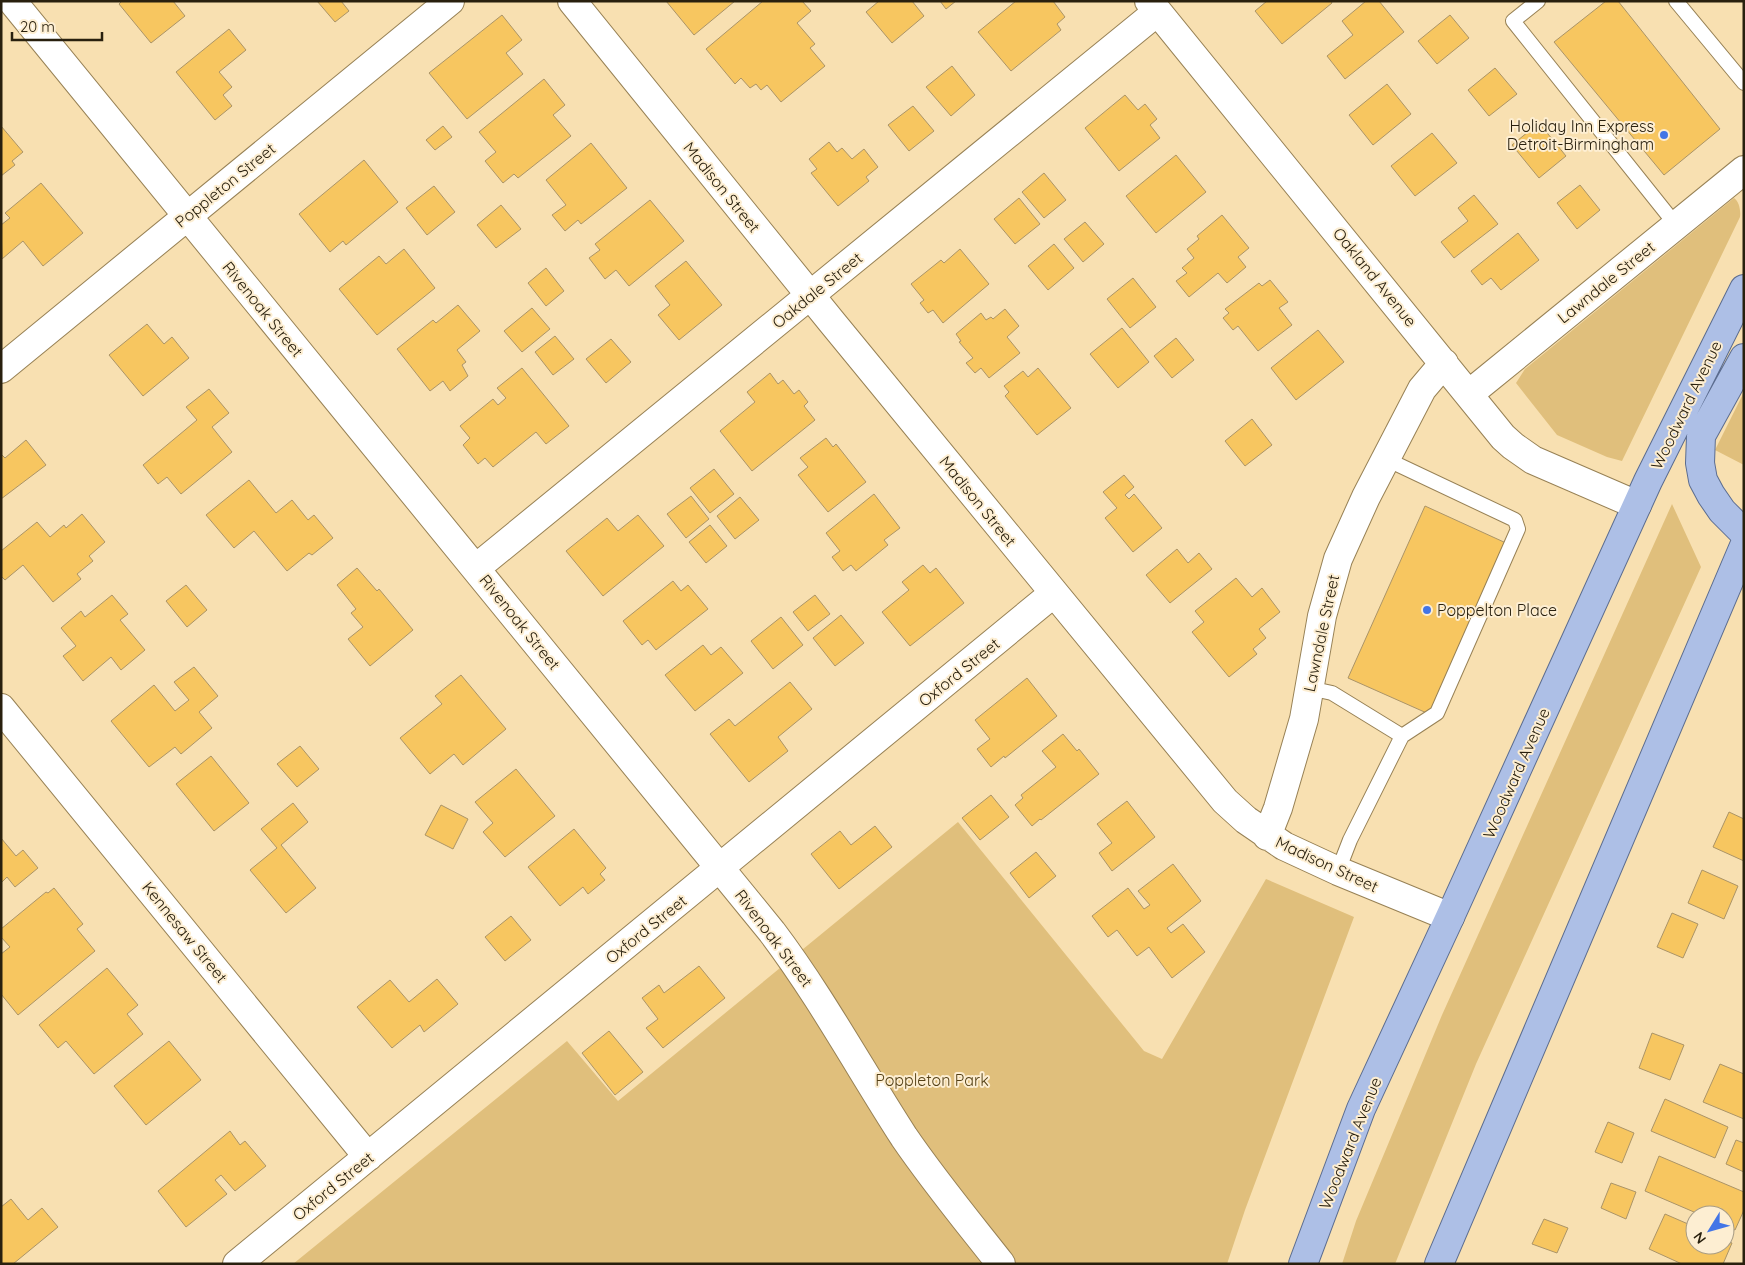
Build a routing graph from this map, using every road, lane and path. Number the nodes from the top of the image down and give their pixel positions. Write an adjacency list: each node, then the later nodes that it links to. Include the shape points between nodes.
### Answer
1 (12, 1): 9 (street, Rivenoak Street)
2 (450, 1): 9 (street, Poppleton Street)
3 (572, 1): 12 (street, Madison Street)
4 (1538, 1): 10 (lane, via 1513,21)
5 (1676, 1): 7 (lane)
6 (1153, 7): 12 (street, Oakdale Street); 14 (street, Oakland Avenue)
7 (1744, 83)
8 (1744, 170): 10 (street, Lawndale Street)
9 (187, 216): 15 (street, Poppleton Street); 21 (street, Rivenoak Street)
10 (1676, 225): 16 (street, Lawndale Street)
11 (1744, 289): 18 (main road, Woodward Avenue)
12 (810, 296): 21 (street, Oakdale Street); 22 (street, Madison Street)
13 (1744, 358): 19 (main road, via 1701,436 1700,463 1711,495)
14 (1444, 363): 16 (street, Oakland Avenue); 17 (street, Lawndale Street, via 1422,389)
15 (1, 369)
16 (1469, 394): 18 (street, Oakland Avenue, via 1504,437 1533,460)
17 (1386, 459): 23 (street, Lawndale Street, via 1338,559 1322,616); 25 (lane, via 1515,520 1518,529 1437,713)
18 (1637, 505): 29 (main road, Woodward Avenue)
19 (1744, 533)
20 (1744, 546): 34 (main road)
21 (476, 568): 27 (street, Rivenoak Street)
22 (1054, 593): 26 (street, Madison Street, via 1225,801); 27 (street, Oxford Street)
23 (1309, 688): 25 (lane, via 1332,693); 26 (street, Lawndale Street, via 1304,719)
24 (1, 708): 30 (street, Kennesaw Street)
25 (1402, 736): 28 (lane)
26 (1267, 836): 28 (street, Madison Street)
27 (720, 868): 30 (street, Oxford Street); 32 (street, Rivenoak Street, via 792,959 938,1185)
28 (1338, 871): 29 (street, Madison Street)
29 (1450, 918): 33 (main road, Woodward Avenue, via 1361,1109)
30 (368, 1157): 31 (street, Oxford Street)
31 (237, 1264)
32 (1002, 1264)
33 (1303, 1264)
34 (1439, 1264)

